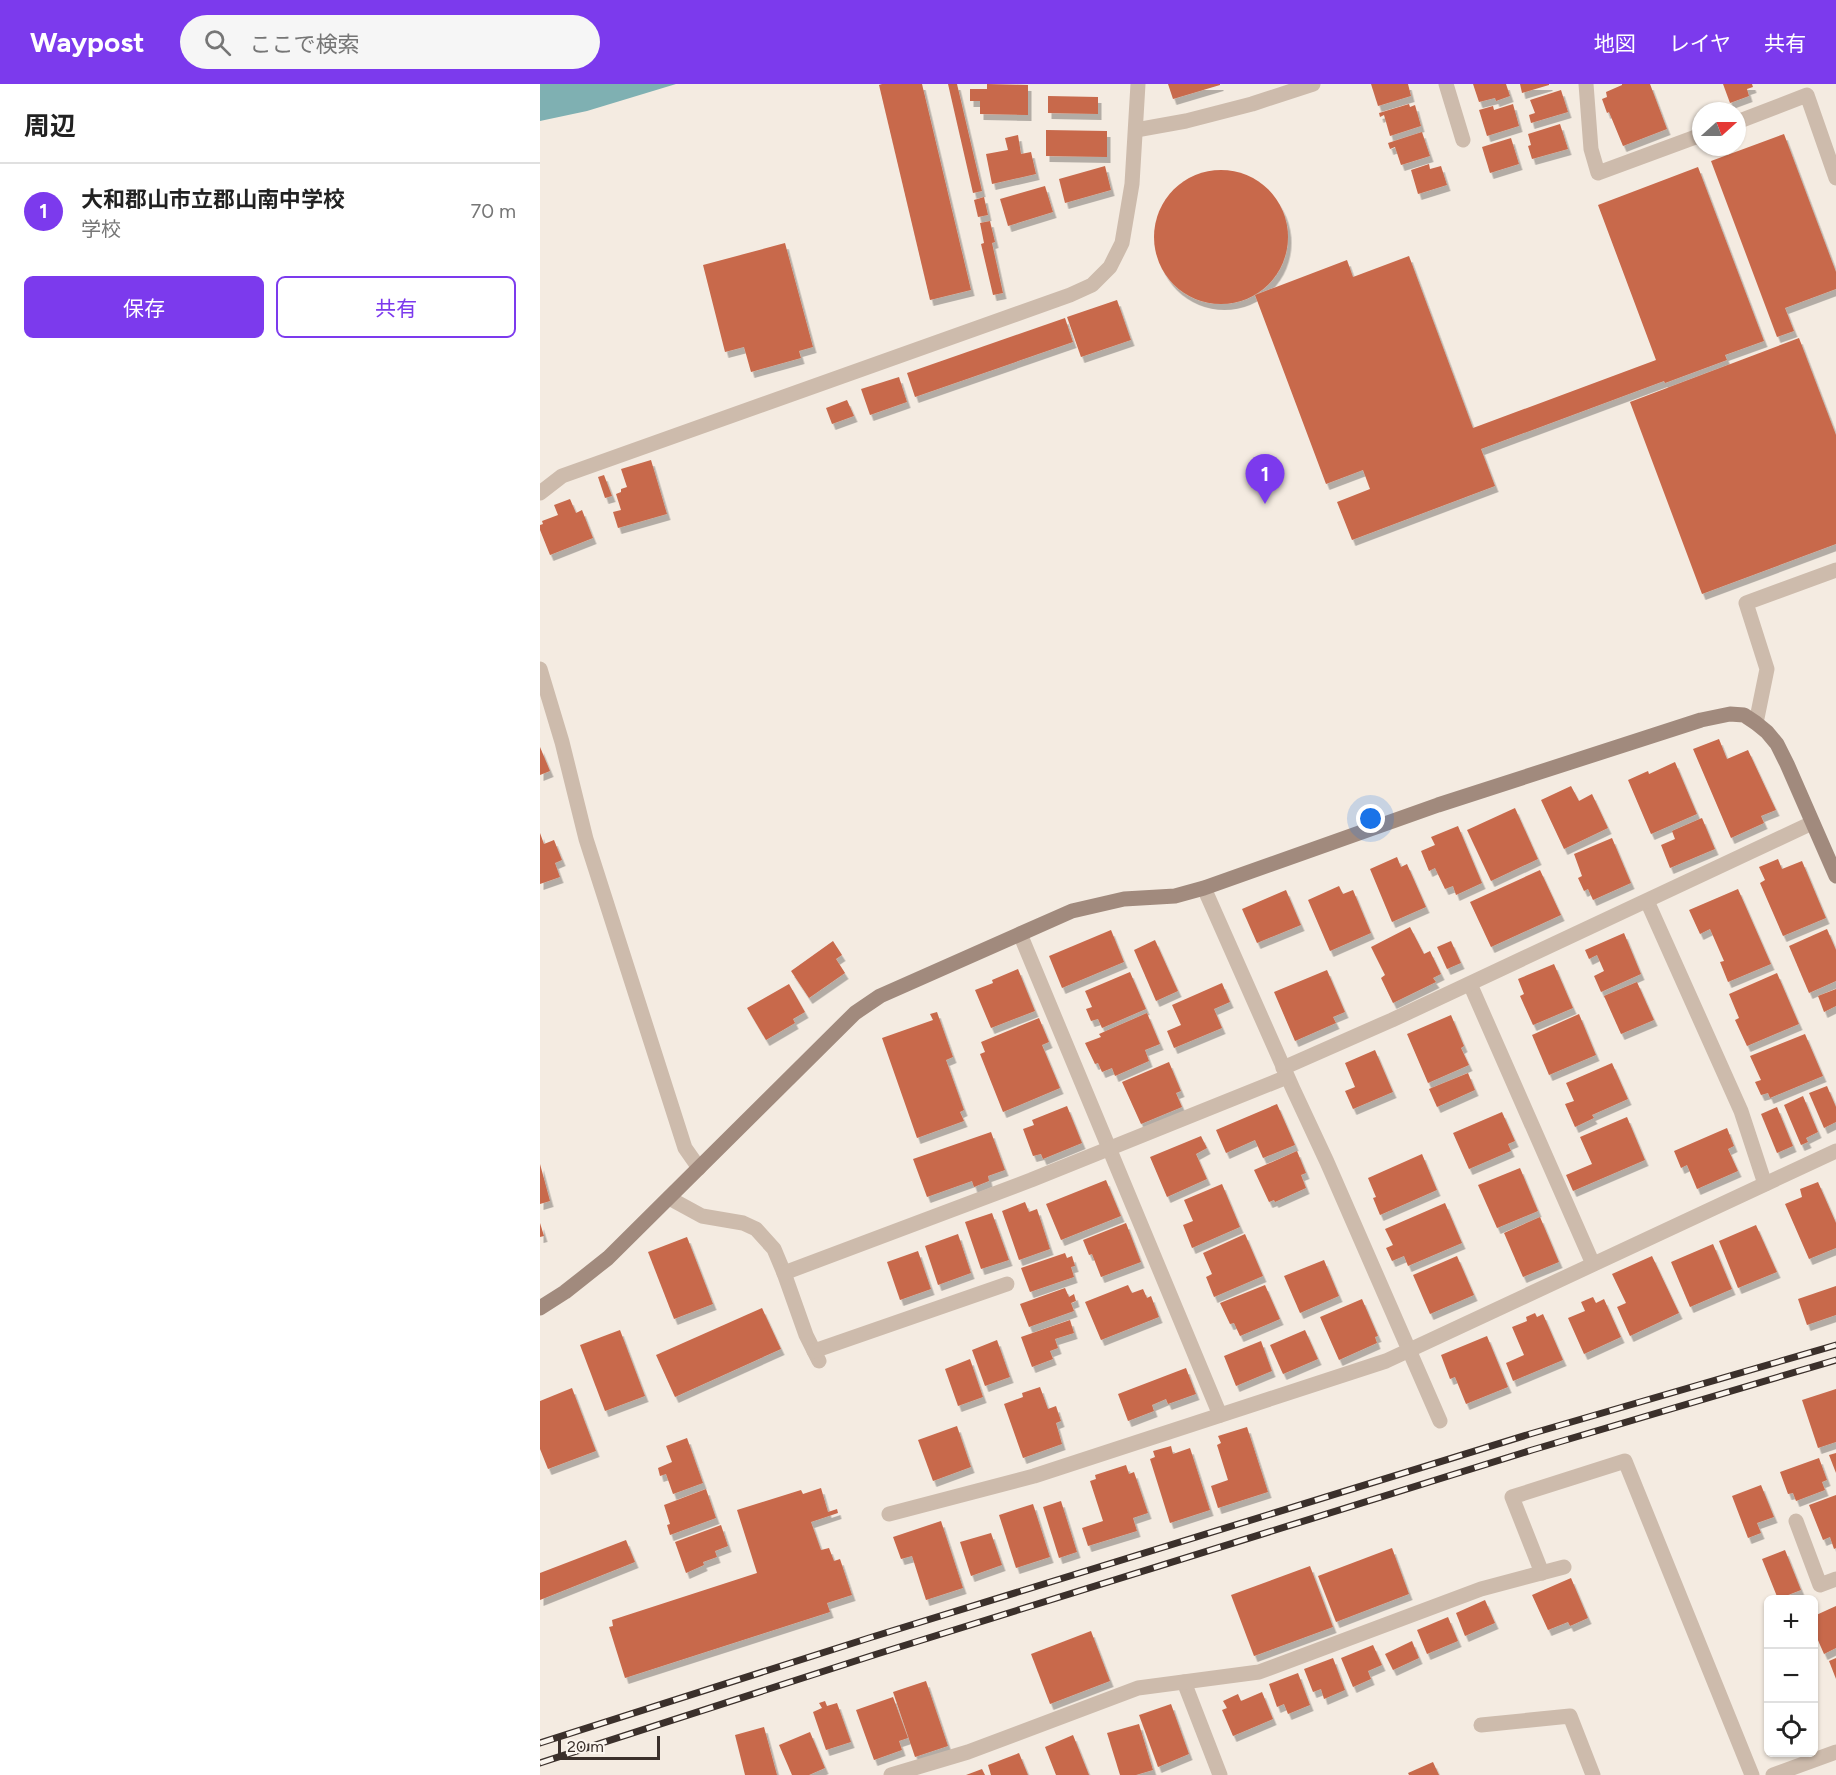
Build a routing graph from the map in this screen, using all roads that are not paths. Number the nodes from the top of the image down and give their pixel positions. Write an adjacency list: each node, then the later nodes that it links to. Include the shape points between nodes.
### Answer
1 (1138, 84): 6 (street)
2 (1314, 84): 6 (street, via 1186,122)
3 (1446, 84): 8 (street)
4 (1586, 84): 7 (street, via 1591,150 1598,173)
5 (1746, 119): 9 (street, via 1807,95)
6 (1136, 130): 10 (street, via 1122,243 1110,267 1092,285 562,476)
7 (1692, 138)
8 (1463, 140)
9 (1836, 178)
10 (540, 493)
11 (1836, 570): 13 (street, via 1746,603 1767,669)
12 (540, 669): 23 (street, via 586,839 686,1148)
13 (1756, 723): 14 (street, via 1777,744); 16 (street, via 1730,714 1701,720 1438,805)
14 (1812, 823): 15 (street); 17 (street)
15 (1836, 876)
16 (1204, 888): 18 (street, via 1175,896 1100,903); 20 (street)
17 (1647, 901): 19 (street); 24 (street, via 1741,1111)
18 (1020, 934): 21 (street); 23 (street, via 880,996 855,1013)
19 (1470, 984): 20 (street); 26 (street)
20 (1285, 1072): 21 (street); 30 (street)
21 (1110, 1149): 27 (street); 31 (street)
22 (1836, 1151): 24 (street)
23 (699, 1168): 25 (street)
24 (1766, 1184): 26 (street)
25 (669, 1198): 27 (street, via 702,1216 756,1229 774,1249); 29 (street, via 608,1258)
26 (1593, 1264): 30 (street)
27 (784, 1273): 28 (street, via 817,1356)
28 (1007, 1284)
29 (540, 1308)
30 (1409, 1350): 31 (street); 32 (street)
31 (1220, 1415): 33 (street, via 1034,1476)
32 (1440, 1421)
33 (889, 1514)
34 (1796, 1521): 37 (street, via 1820,1586)
35 (1564, 1567): 36 (street)
36 (1542, 1573): 38 (street, via 1481,1589 1259,1672); 44 (street, via 1512,1497 1625,1461)
37 (1836, 1579)
38 (1185, 1682): 41 (street, via 1138,1688 968,1752); 42 (street)
39 (1481, 1725): 43 (street, via 1570,1716)
40 (1836, 1752): 45 (street)
41 (891, 1775)
42 (1220, 1775)
43 (1593, 1775)
44 (1752, 1775)
45 (1773, 1775)

